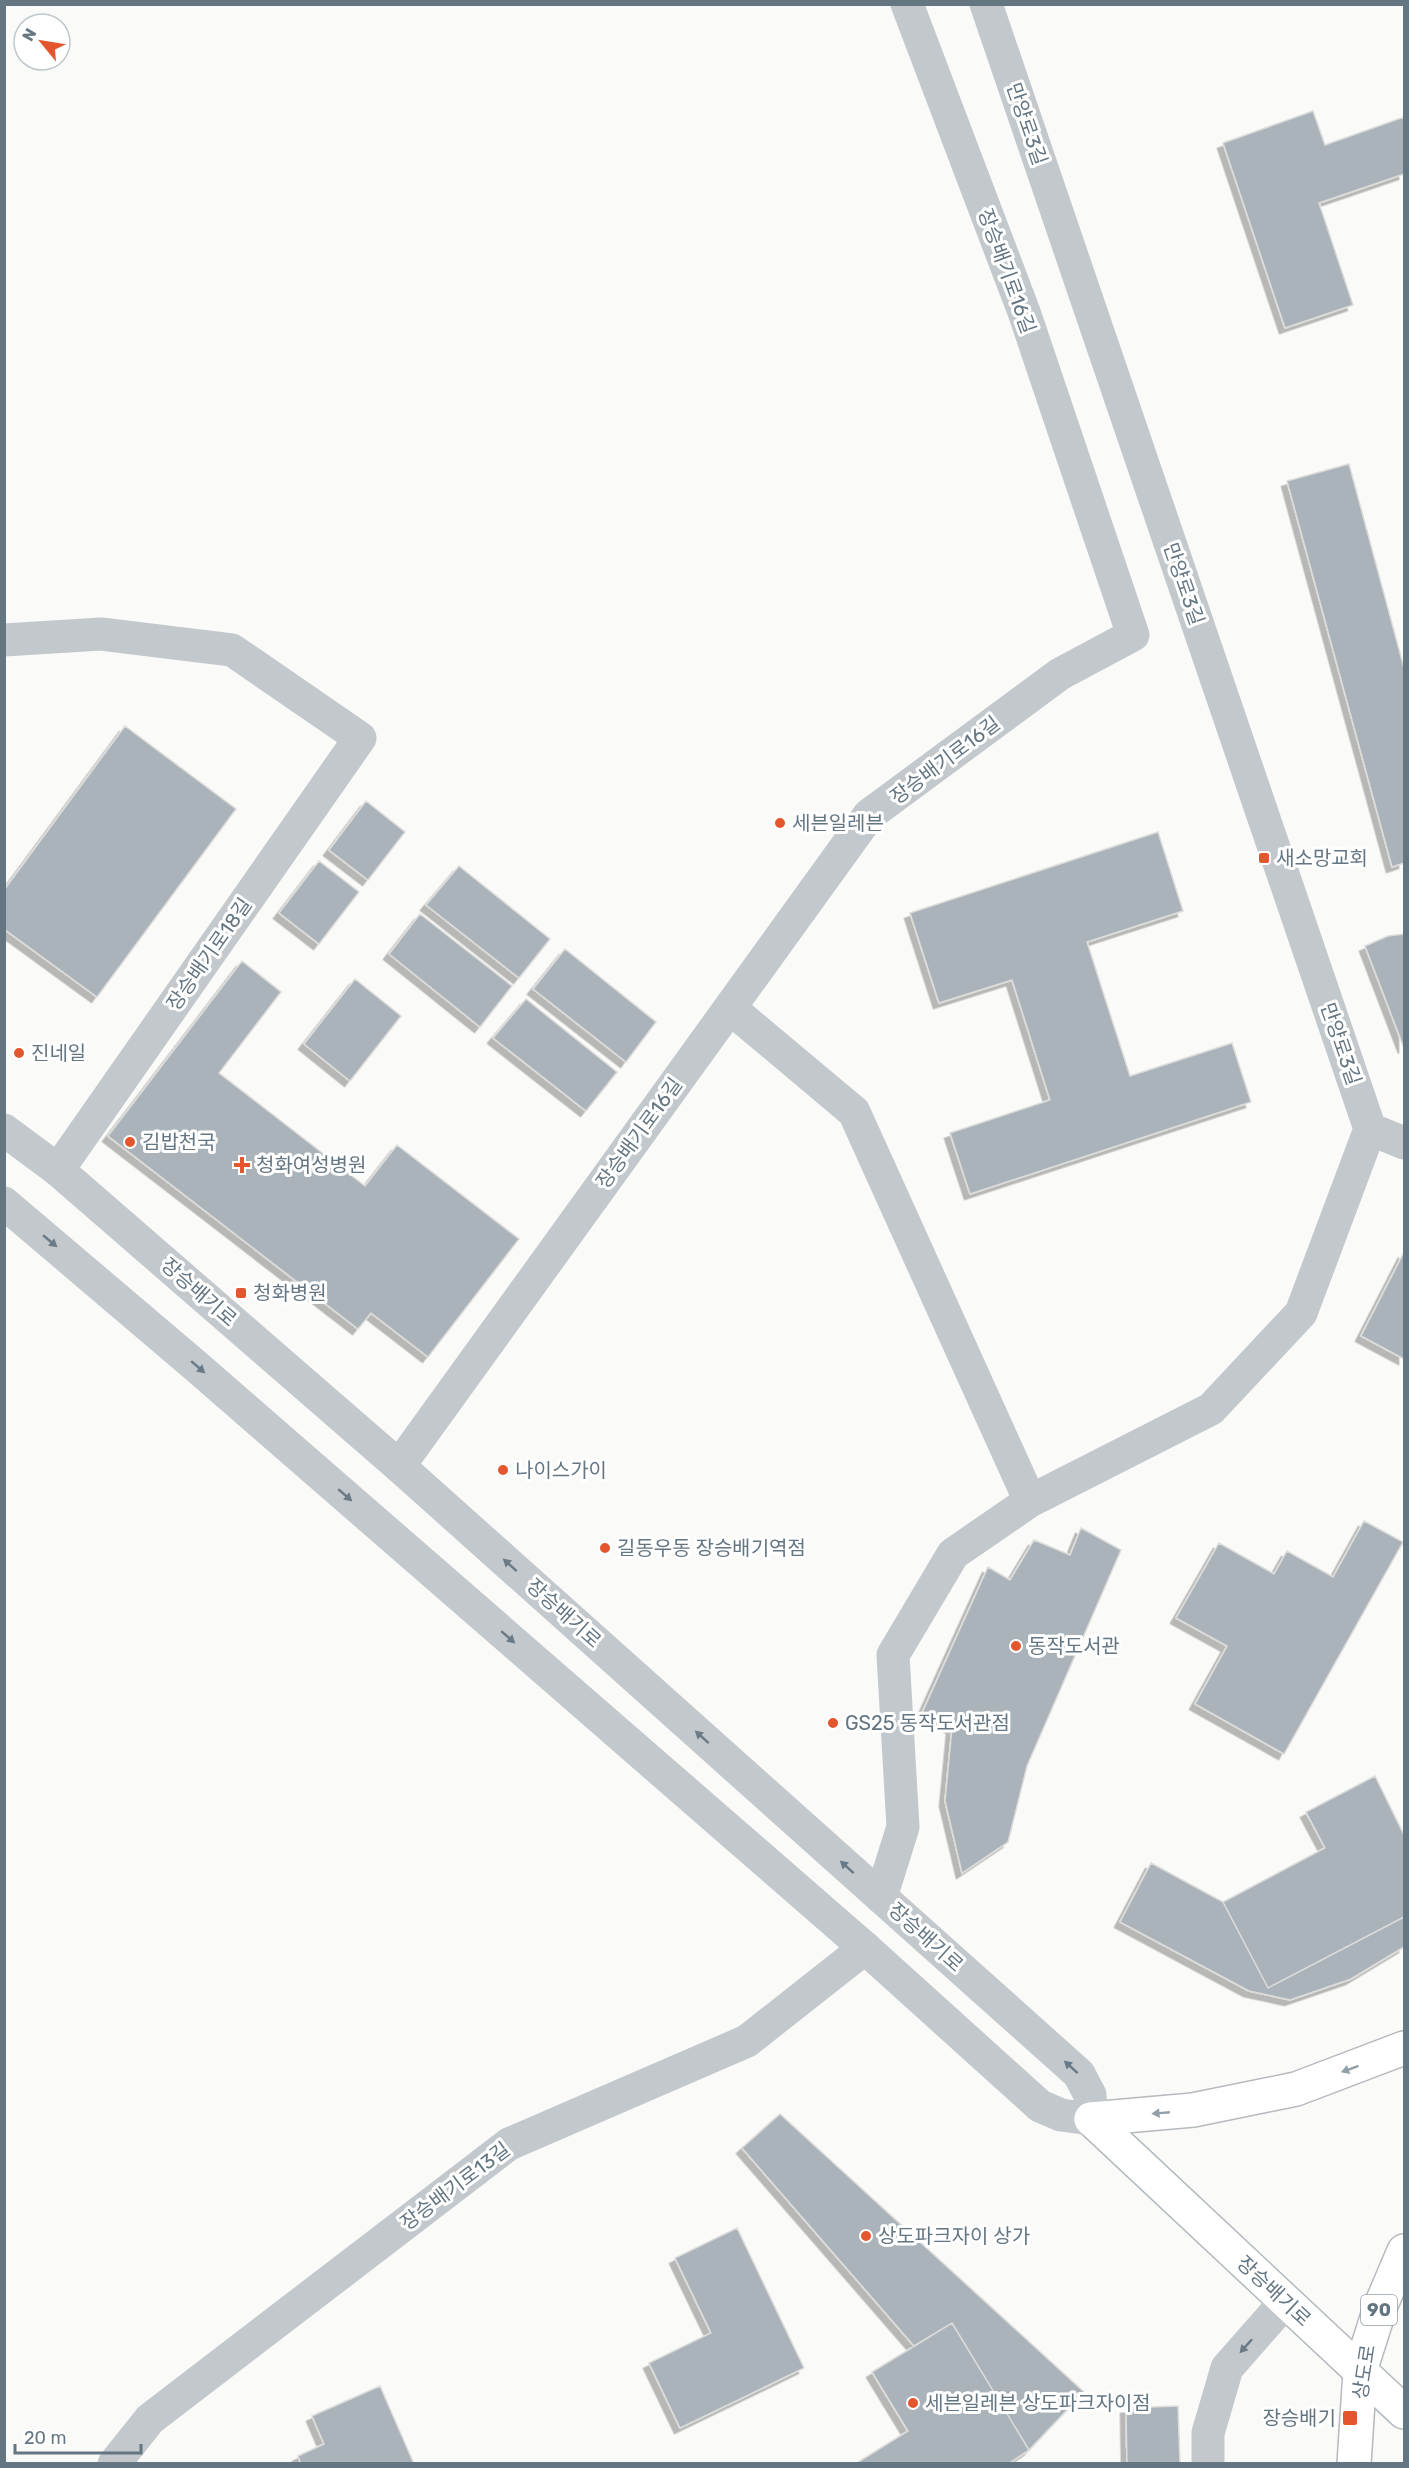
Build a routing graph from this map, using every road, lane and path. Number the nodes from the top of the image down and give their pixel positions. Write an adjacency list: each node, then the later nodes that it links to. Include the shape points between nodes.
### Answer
1 (908, 4): 4 (street, 장승배기로16길, via 1023,312 1133,635 1059,674 869,815)
2 (986, 4): 5 (street, 만양로3길)
3 (4, 640): 8 (street, 장승배기로18길, via 101,634 232,650 360,738)
4 (730, 1008): 10 (street, 장승배기로16길); 11 (street, via 854,1112)
5 (1370, 1129): 7 (street); 11 (street, via 1301,1313 1211,1409)
6 (4, 1130): 8 (street, 장승배기로)
7 (1404, 1143)
8 (58, 1170): 10 (street, 장승배기로)
9 (4, 1203): 13 (street, one-way to 13)
10 (399, 1466): 12 (street, 장승배기로, one-way to 10)
11 (1030, 1501): 12 (street, via 953,1554 893,1655 903,1827)
12 (881, 1897): 15 (street, 장승배기로, one-way to 12, via 1090,2095 1079,2074)
13 (865, 1948): 15 (street, via 1040,2106 1061,2115); 20 (street, 장승배기로13길, via 747,2041 509,2144 150,2419)
14 (1404, 2048): 15 (main road, one-way to 15, via 1296,2089 1193,2110)
15 (1091, 2119): 17 (main road, 장승배기로)
16 (1404, 2251): 18 (main road, 상도로 / 90, via 1381,2305)
17 (1285, 2302): 18 (main road, 장승배기로); 21 (street, one-way to 21, via 1227,2368 1208,2433)
18 (1360, 2371): 19 (main road, 장승배기로); 22 (main road, 상도로 / 90)
19 (1404, 2412)
20 (114, 2463)
21 (1208, 2463)
22 (1354, 2463)

